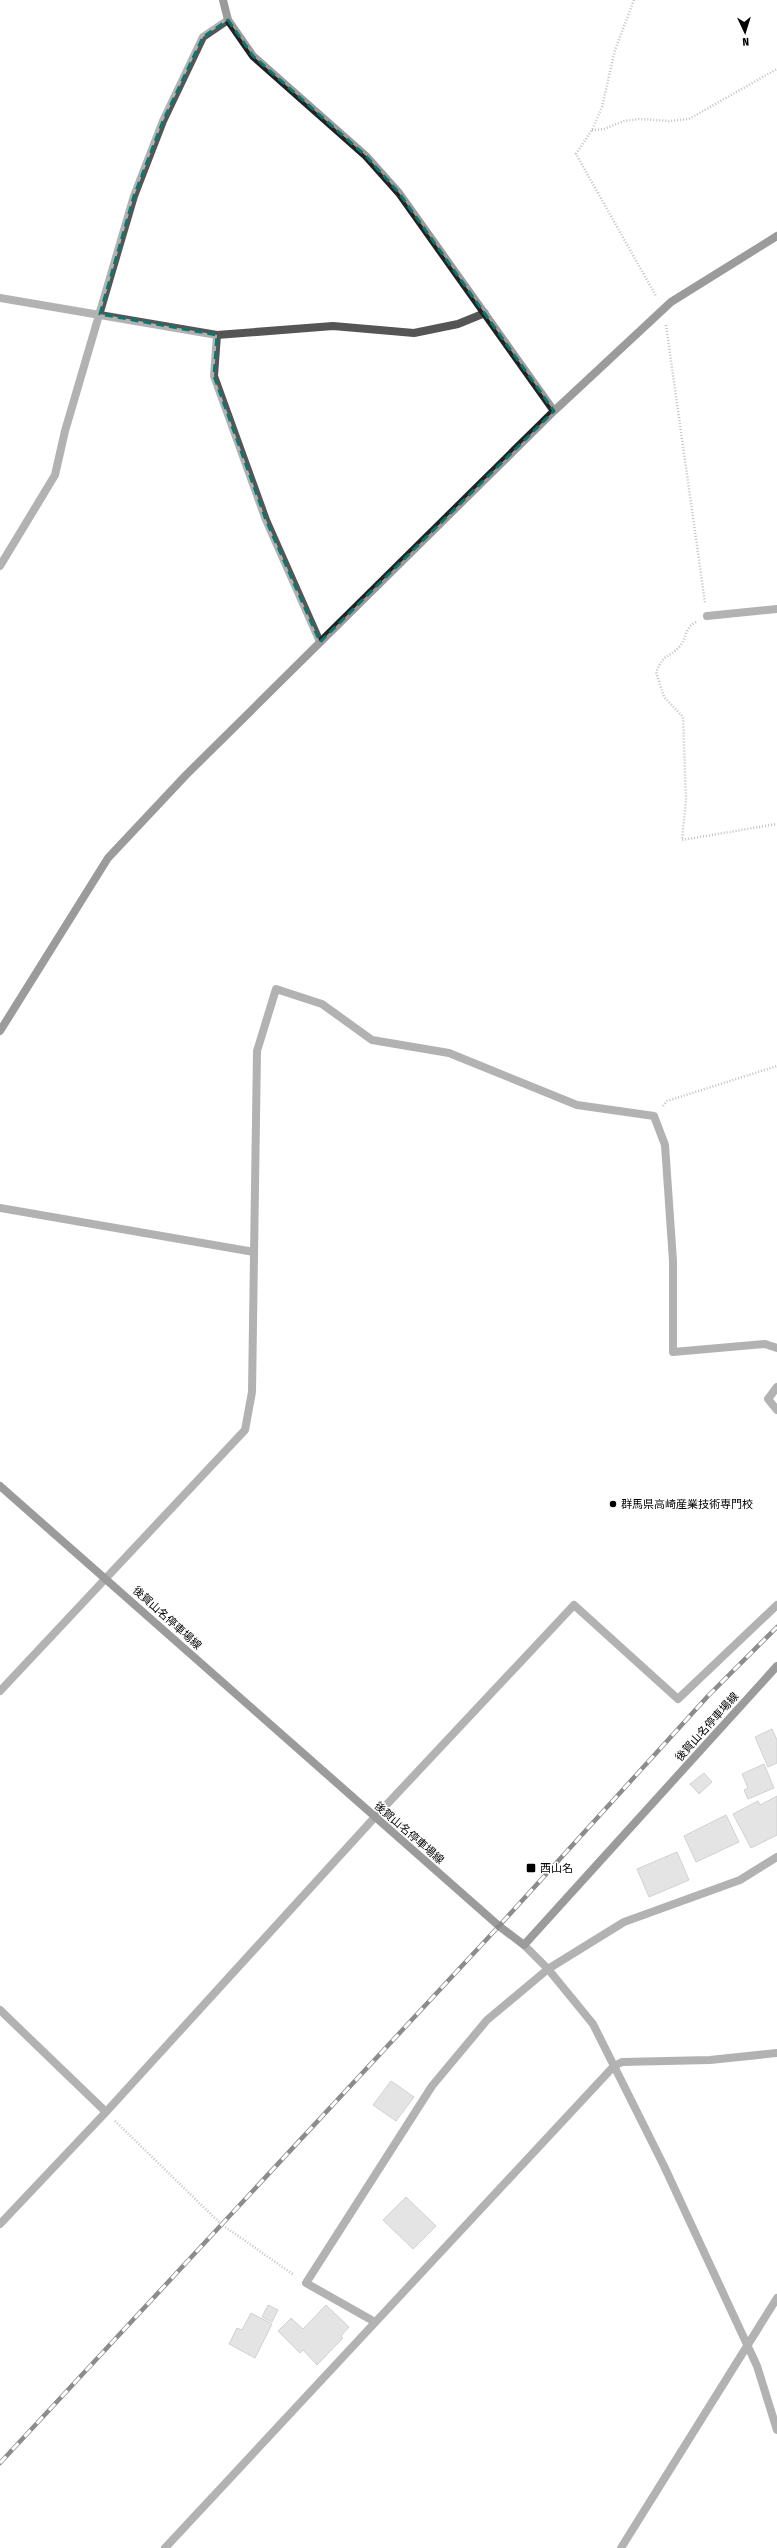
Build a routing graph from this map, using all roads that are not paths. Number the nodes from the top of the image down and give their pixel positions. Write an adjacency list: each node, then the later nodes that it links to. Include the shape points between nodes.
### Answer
1 (223, 0): 2 (street)
2 (228, 20): 5 (street, via 253,56 366,156 399,193); 6 (street, via 203,37 163,121 134,196)
3 (777, 236): 8 (street, via 671,302)
4 (0, 298): 6 (street)
5 (485, 313): 7 (street, via 458,324 414,333 333,326); 8 (street)
6 (100, 314): 7 (street); 9 (street, via 65,431 55,475)
7 (217, 335): 12 (street, via 214,376 266,520)
8 (554, 411): 12 (street)
9 (0, 566)
10 (777, 609): 11 (street)
11 (707, 616)
12 (320, 642): 13 (street, via 186,775 108,858)
13 (0, 1031)
14 (0, 1208): 15 (street)
15 (254, 1252): 16 (street, via 257,1051 276,989 322,1004 372,1040 449,1053 577,1105 654,1116 665,1145 673,1262 673,1352 765,1344); 20 (street, via 252,1392 245,1430)
16 (777, 1348)
17 (777, 1387): 18 (street, via 768,1399)
18 (777, 1410)
19 (0, 1486): 20 (street, 後賀山名停車場線)
20 (105, 1577): 23 (street); 24 (street, 後賀山名停車場線)
21 (777, 1605): 24 (street, via 678,1699 574,1605)
22 (777, 1666): 26 (street, 後賀山名停車場線)
23 (0, 1691)
24 (375, 1817): 26 (street, 後賀山名停車場線, via 498,1926); 31 (street)
25 (777, 1857): 27 (street, via 740,1880 624,1922)
26 (524, 1945): 27 (street)
27 (548, 1969): 30 (street, via 593,2024); 34 (street, via 487,2020 432,2086 306,2283)
28 (0, 2010): 31 (street)
29 (777, 2053): 30 (street, via 710,2060 622,2062)
30 (614, 2066): 34 (street); 35 (street, via 668,2173)
31 (106, 2112): 32 (street)
32 (0, 2224)
33 (777, 2298): 35 (street)
34 (375, 2322): 37 (street)
35 (747, 2344): 36 (street, via 757,2366); 38 (street)
36 (777, 2430)
37 (165, 2548)
38 (620, 2548)

